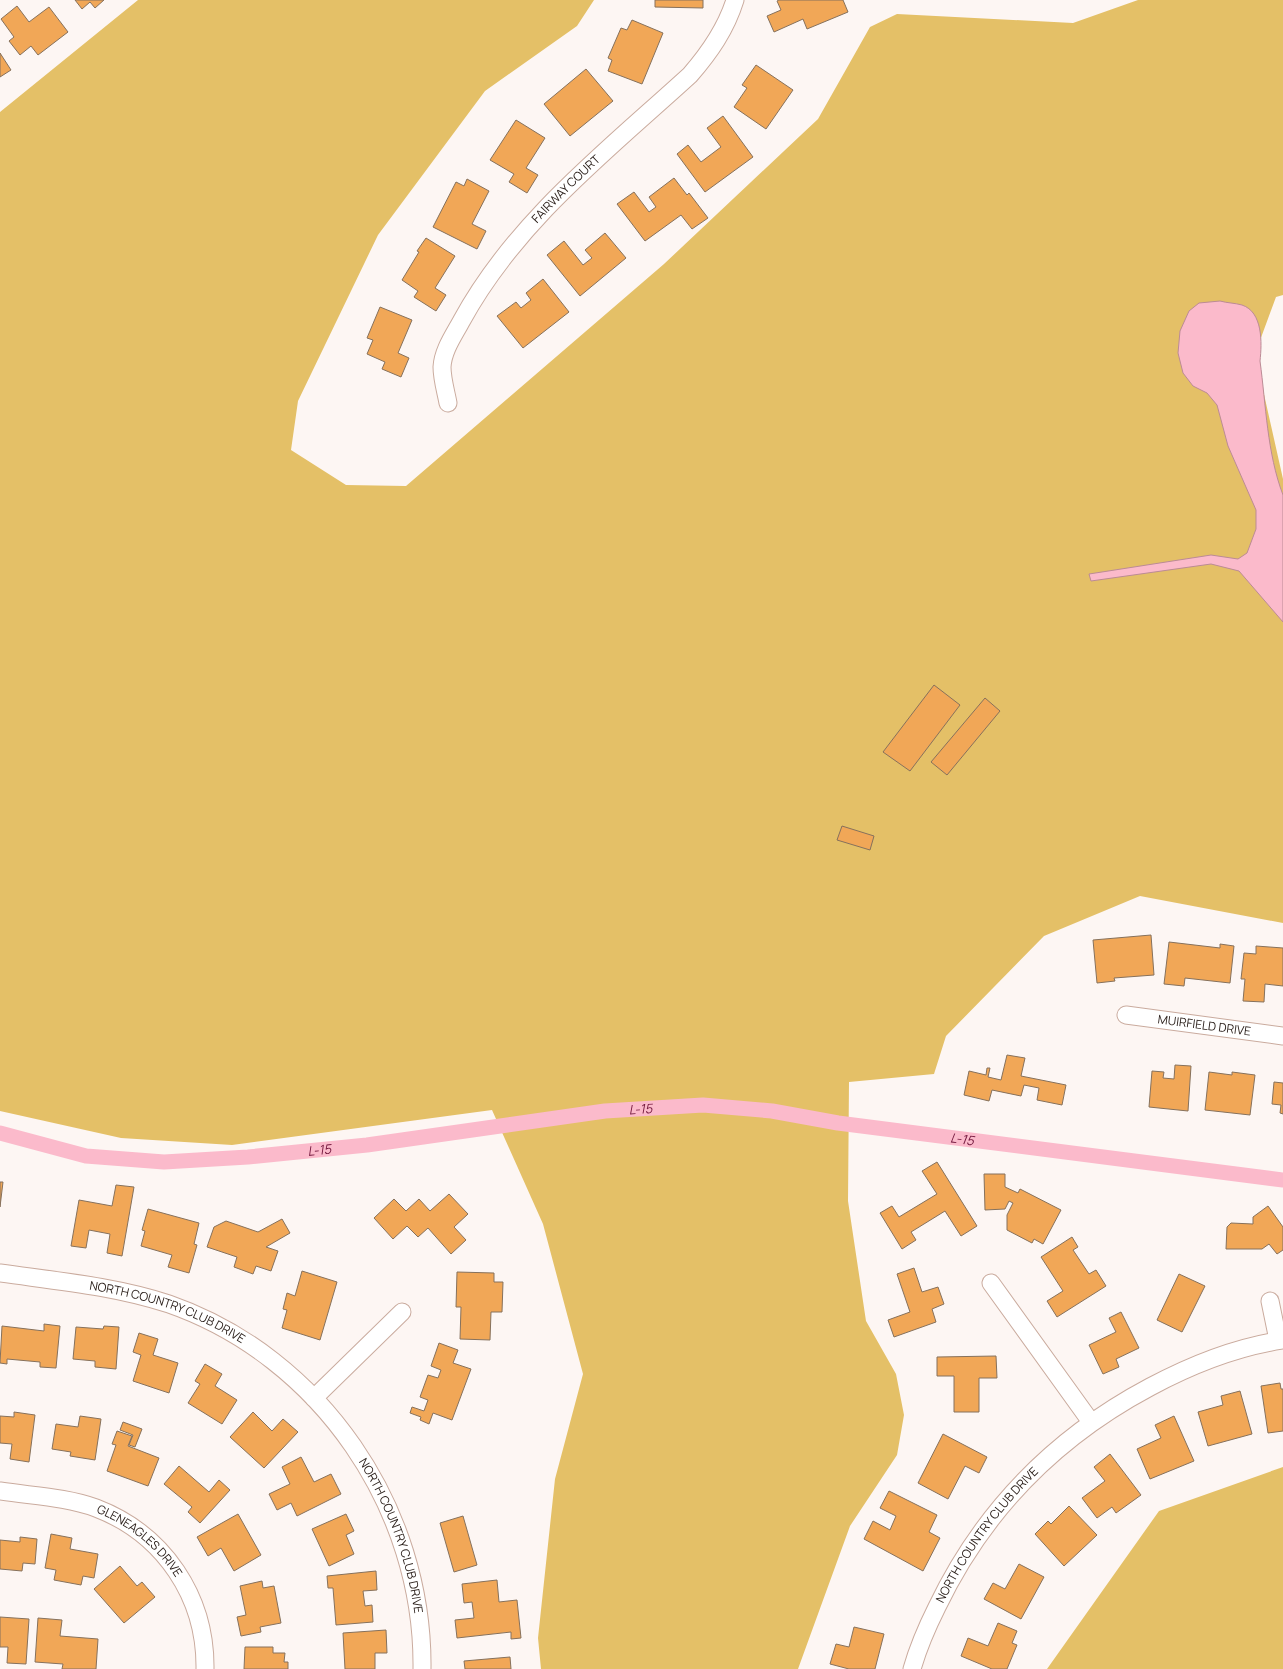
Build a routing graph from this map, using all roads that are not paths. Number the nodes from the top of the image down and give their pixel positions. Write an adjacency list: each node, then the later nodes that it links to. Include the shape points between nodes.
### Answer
1 (735, 0): 2 (street, FAIRWAY COURT, via 720,36 694,71 560,194 527,228 477,292 446,348 442,368)
2 (448, 403)
3 (1126, 1015): 4 (street, MUIRFIELD DRIVE)
4 (1283, 1036)
5 (0, 1273): 10 (street, NORTH COUNTRY CLUB DRIVE, via 104,1287 156,1300 194,1314 248,1344 281,1368)
6 (991, 1283): 11 (street)
7 (1270, 1301): 9 (street)
8 (402, 1312): 10 (street)
9 (1280, 1340): 11 (street, NORTH COUNTRY CLUB DRIVE, via 1212,1358 1175,1373)
10 (314, 1398): 14 (street, NORTH COUNTRY CLUB DRIVE, via 359,1454 391,1512 414,1589 419,1616)
11 (1091, 1422): 15 (street, NORTH COUNTRY CLUB DRIVE, via 1034,1470 1006,1499 982,1531 945,1590)
12 (0, 1492): 13 (street, GLENEAGLES DRIVE, via 72,1501 95,1508 117,1517 146,1537 176,1569 193,1600 203,1638)
13 (205, 1669)
14 (422, 1669)
15 (912, 1669)

